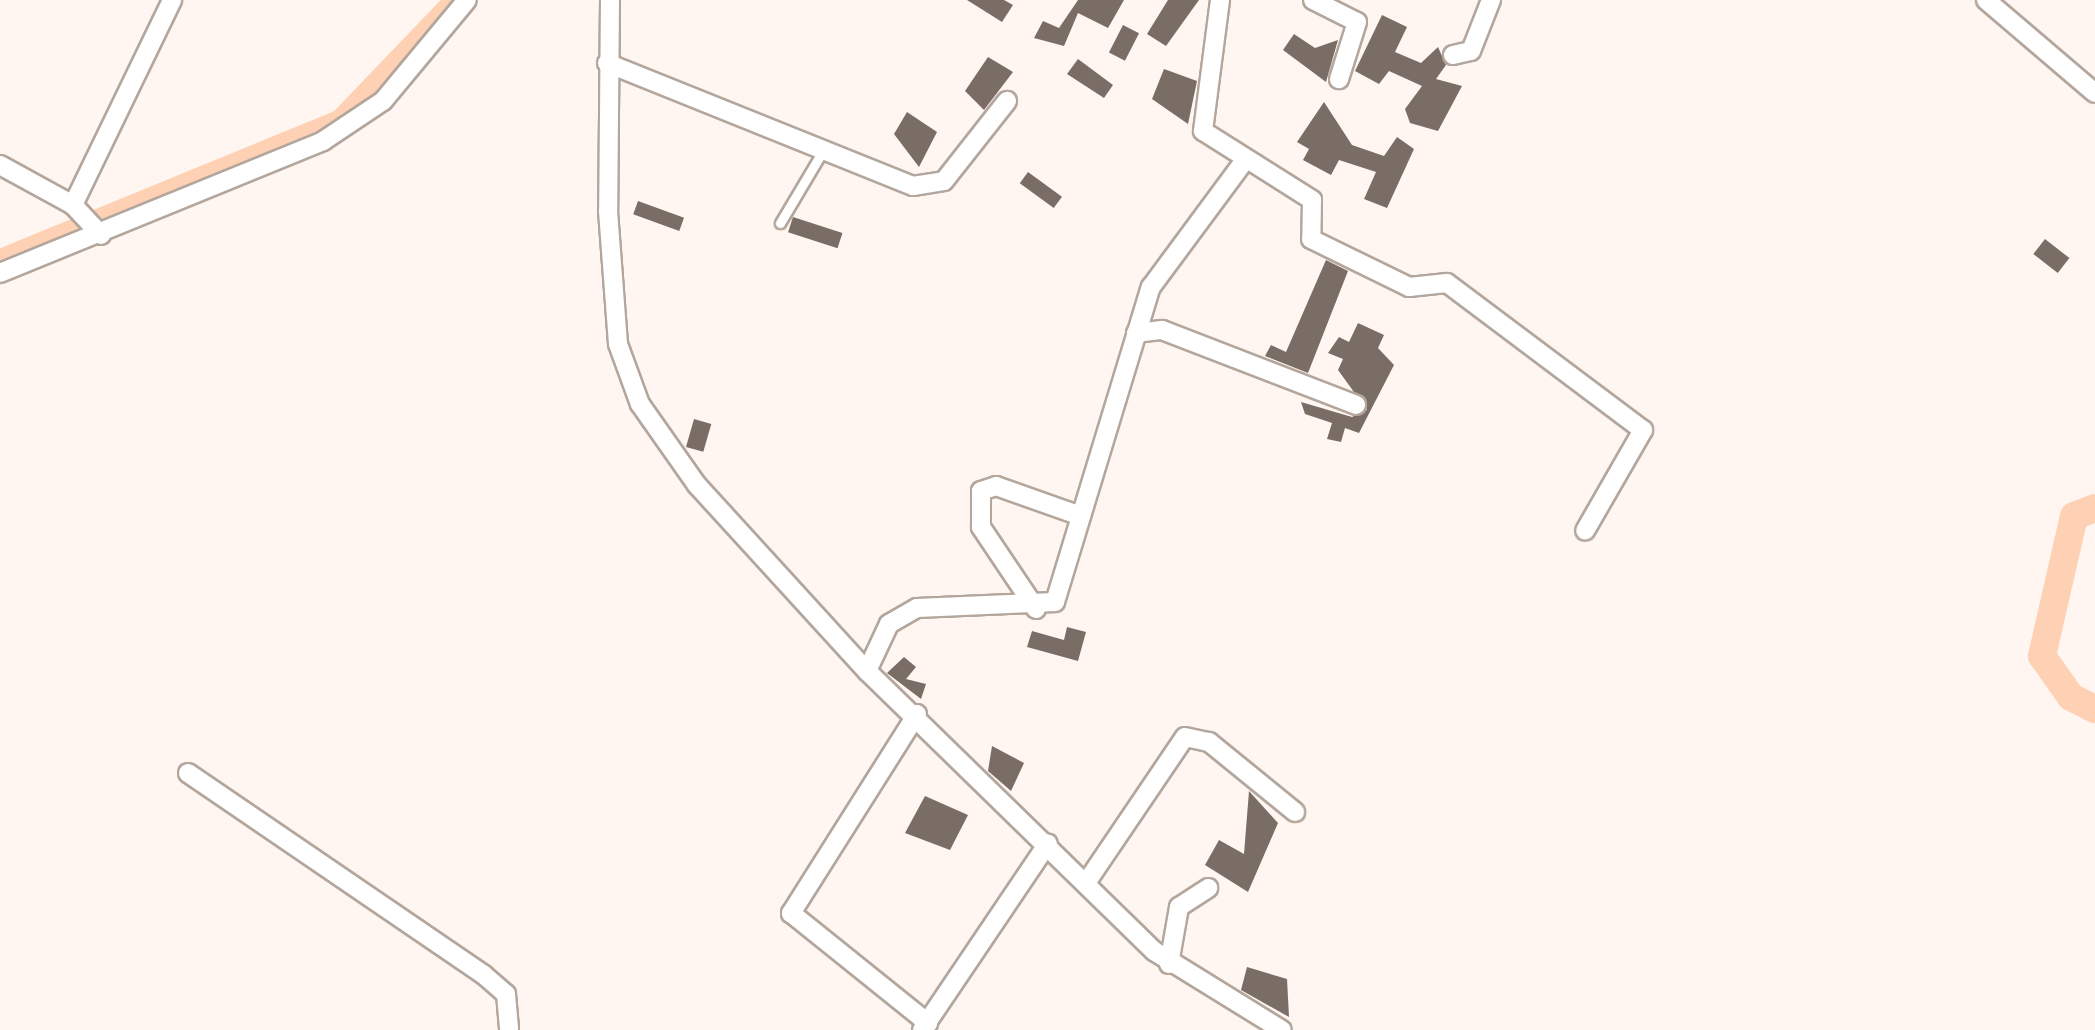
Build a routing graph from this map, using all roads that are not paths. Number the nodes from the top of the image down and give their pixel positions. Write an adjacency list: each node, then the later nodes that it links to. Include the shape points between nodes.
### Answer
1 (172, 0): 16 (street)
2 (468, 0): 16 (street, via 383,101 324,141)
3 (610, 0): 9 (street)
4 (1220, 0): 14 (street, via 1199,126)
5 (1312, 0): 10 (street, via 1357,22)
6 (1492, 0): 8 (street, via 1475,46)
7 (1986, 0): 11 (street)
8 (1454, 55)
9 (607, 63): 13 (street); 24 (street, via 606,185 628,381 696,485)
10 (1340, 79)
11 (2095, 93)
12 (1007, 101): 13 (street, via 934,186)
13 (826, 147): 17 (lane)
14 (1242, 164): 19 (street, via 1162,267); 22 (street, via 1312,200 1311,240 1409,287 1447,283 1637,422 1642,440)
15 (0, 165): 16 (street)
16 (88, 220): 18 (street)
17 (780, 223)
18 (0, 273)
19 (1136, 333): 20 (street, via 1162,330); 21 (street)
20 (1356, 405)
21 (1081, 516): 23 (street, via 1058,595); 23 (street, via 996,486 982,491 981,527)
22 (1585, 531)
23 (1036, 608): 24 (street, via 916,608 890,624)
24 (867, 670): 25 (street)
25 (916, 714): 28 (street); 32 (street, via 791,913)
26 (188, 773): 33 (street, via 484,975 506,994)
27 (1294, 812): 29 (street, via 1210,742 1184,737)
28 (1042, 849): 29 (street); 32 (street)
29 (1086, 882): 31 (street)
30 (1208, 888): 31 (street, via 1179,907)
31 (1169, 964): 34 (street)
32 (925, 1026)
33 (508, 1030)
34 (1282, 1030)

